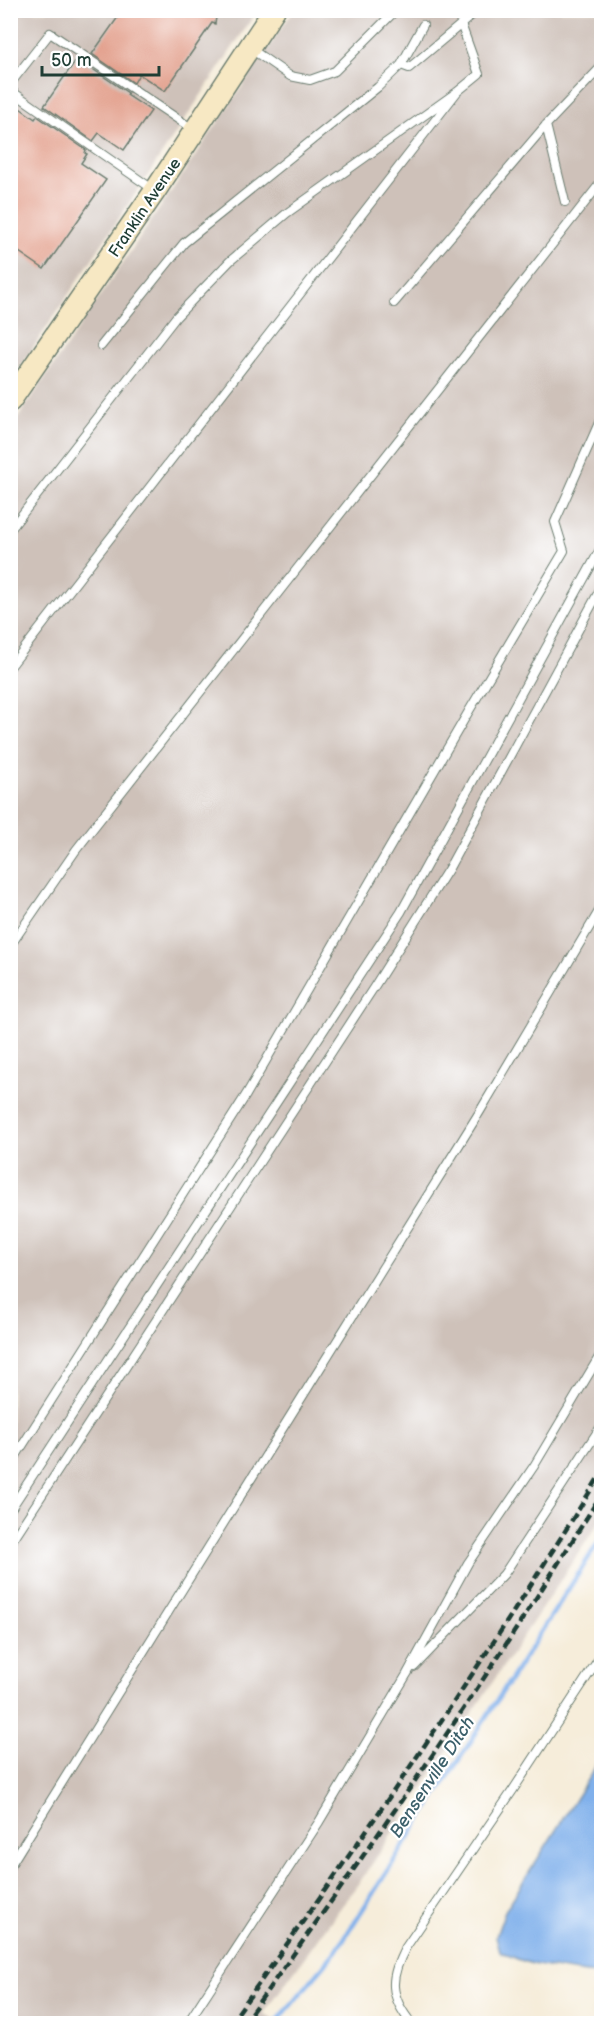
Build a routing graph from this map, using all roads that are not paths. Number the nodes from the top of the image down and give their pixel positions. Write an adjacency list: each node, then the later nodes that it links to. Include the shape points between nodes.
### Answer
1 (274, 10): 6 (main road, Franklin Avenue)
2 (396, 10): 6 (lane, via 334,71 310,80 290,76)
3 (477, 10): 4 (lane)
4 (461, 24): 7 (lane, via 409,68); 11 (lane, via 479,74)
5 (423, 25): 7 (lane)
6 (250, 48): 13 (main road, Franklin Avenue)
7 (401, 65): 18 (lane, via 184,243)
8 (602, 66): 12 (lane)
9 (10, 84): 13 (lane, via 50,33)
10 (10, 90): 15 (lane)
11 (457, 92): 21 (lane, via 287,213 230,261 176,317); 24 (lane)
12 (546, 125): 16 (lane); 17 (lane)
13 (195, 131): 15 (main road, Franklin Avenue)
14 (602, 181): 26 (lane, via 76,850)
15 (155, 191): 19 (main road, Franklin Avenue)
16 (565, 202)
17 (394, 303)
18 (101, 346)
19 (10, 401)
20 (602, 416): 29 (lane, via 555,522 564,551 246,1095)
21 (10, 530)
22 (602, 546): 30 (lane, via 401,912)
23 (602, 586): 31 (lane, via 449,868)
24 (10, 667)
25 (602, 906): 34 (lane, via 479,1113)
26 (10, 946)
27 (602, 1352): 33 (lane, via 534,1466 468,1563)
28 (602, 1425): 33 (lane, via 504,1574)
29 (10, 1465)
30 (10, 1510)
31 (10, 1544)
32 (602, 1654): 36 (lane, via 396,1965 395,1995)
33 (407, 1674): 35 (lane, via 319,1822)
34 (10, 1866)
35 (187, 2024)
36 (412, 2024)

